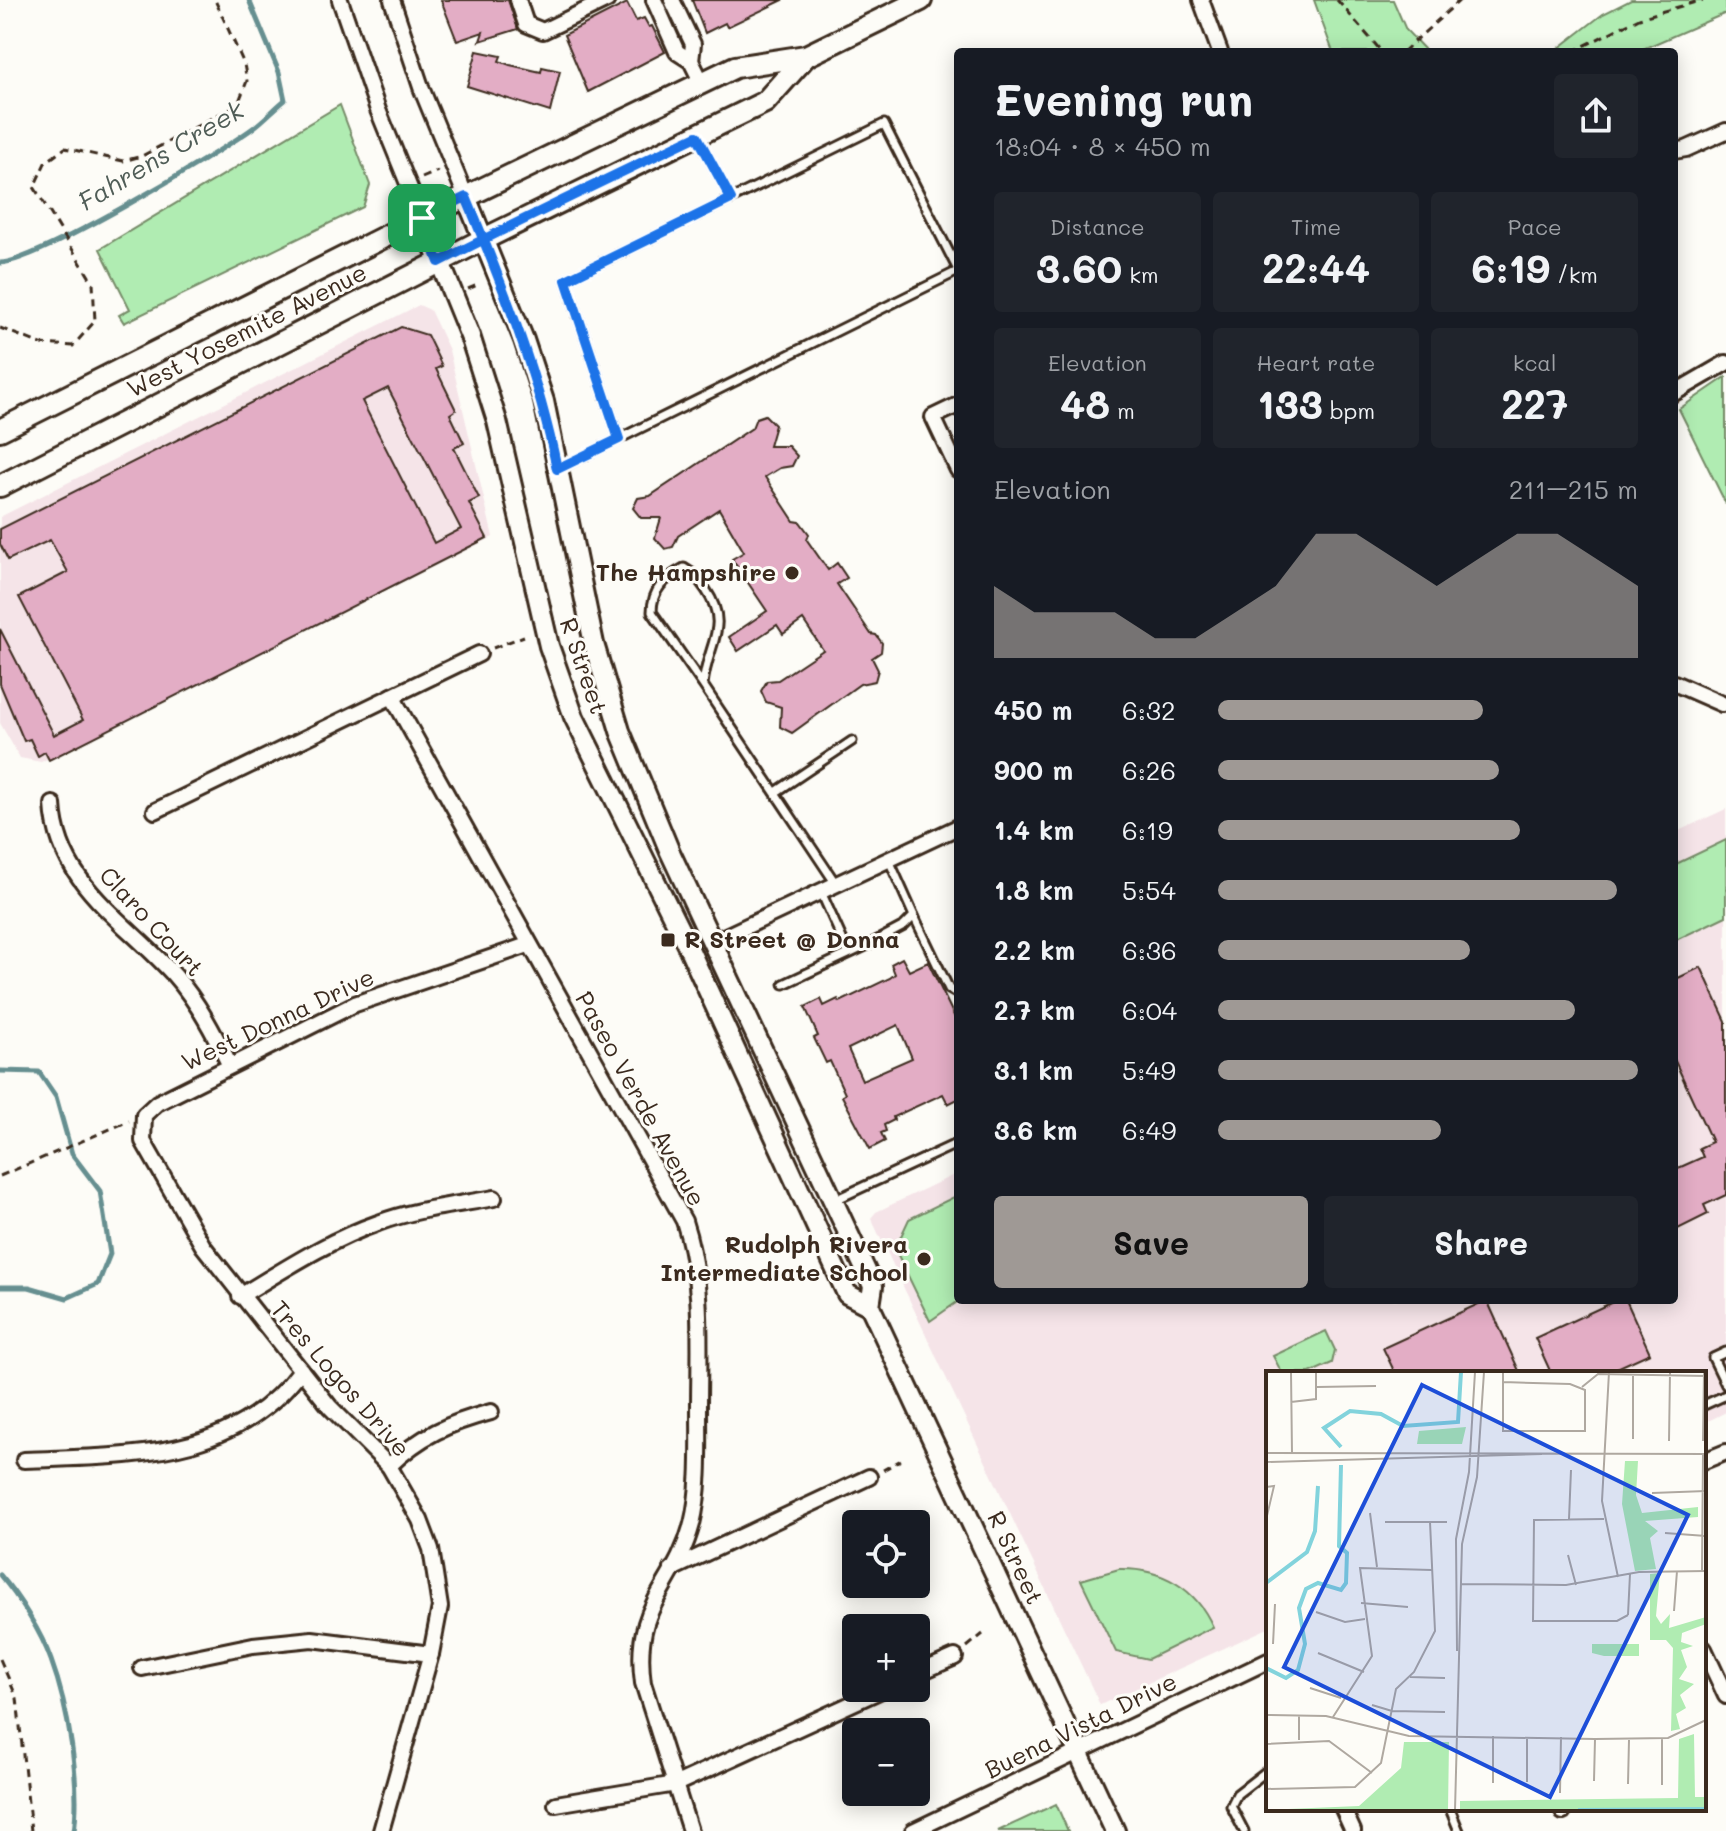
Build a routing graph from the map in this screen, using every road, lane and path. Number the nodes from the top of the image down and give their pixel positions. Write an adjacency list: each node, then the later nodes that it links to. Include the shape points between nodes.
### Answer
1 (215, 0): 34 (path, via 244,64 247,81 238,104 142,156 123,161 65,148 45,163 34,187 93,283 95,321 73,346 41,344)
2 (340, 0): 27 (street, R Street)
3 (392, 0): 25 (street, R Street)
4 (518, 0): 5 (street, via 526,24 543,31)
5 (607, 0)
6 (654, 0): 18 (street, via 677,52)
7 (672, 0): 18 (street, via 693,44)
8 (921, 0): 17 (main road, West Yosemite Avenue)
9 (1201, 0): 13 (street)
10 (1337, 0): 14 (path)
11 (1460, 0): 15 (path)
12 (1703, 0): 16 (path, via 1639,18)
13 (1219, 48)
14 (1379, 48)
15 (1407, 48)
16 (1580, 48)
17 (806, 56): 19 (main road, West Yosemite Avenue, via 735,67); 21 (main road, West Yosemite Avenue, via 765,102)
18 (691, 61): 19 (street)
19 (702, 83): 25 (main road, West Yosemite Avenue)
20 (1726, 131): 22 (street)
21 (697, 136): 26 (lane); 28 (main road, West Yosemite Avenue)
22 (1678, 150)
23 (438, 171): 24 (path)
24 (422, 178)
25 (466, 197): 27 (main road, West Yosemite Avenue); 28 (street, R Street)
26 (731, 199): 30 (lane, via 884,124); 39 (lane, via 566,280)
27 (422, 218): 29 (street, R Street); 38 (main road, West Yosemite Avenue)
28 (484, 239): 29 (main road, West Yosemite Avenue); 41 (street, R Street, via 539,386)
29 (439, 262): 42 (main road, West Yosemite Avenue); 70 (street, R Street, via 497,421 549,646 574,717 690,951 847,1294)
30 (954, 263)
31 (954, 273): 39 (lane)
32 (480, 284): 33 (path)
33 (465, 291)
34 (0, 328)
35 (1726, 363): 36 (street)
36 (1678, 391)
37 (954, 407): 40 (street, via 935,416)
38 (0, 430)
39 (619, 439): 41 (lane)
40 (954, 461)
41 (557, 469): 58 (street, R Street, via 594,644 620,731)
42 (0, 486)
43 (524, 636): 44 (path)
44 (479, 654): 47 (street)
45 (703, 685): 45 (lane, via 718,609 684,568 658,586 652,612); 50 (lane)
46 (1678, 685): 48 (street)
47 (392, 696): 52 (street); 59 (street, Paseo Verde Avenue)
48 (1722, 704)
49 (852, 741): 50 (lane)
50 (776, 792): 55 (lane)
51 (53, 804): 63 (street, Claro Court, via 54,832 64,858 175,976)
52 (155, 811)
53 (954, 829): 54 (street)
54 (889, 860): 55 (street); 57 (lane)
55 (836, 884): 56 (street)
56 (821, 892): 58 (street); 60 (lane)
57 (914, 916): 60 (lane); 62 (lane)
58 (713, 942): 68 (street, R Street)
59 (528, 945): 63 (street, West Donna Drive, via 355,1004); 83 (street, Paseo Verde Avenue, via 684,1221 695,1255 700,1293 699,1457 692,1524)
60 (848, 952): 61 (lane)
61 (784, 984)
62 (954, 992)
63 (230, 1066): 64 (street, West Donna Drive)
64 (144, 1115): 66 (path); 69 (street, Tres Logos Drive, via 143,1141 203,1246)
65 (954, 1145): 68 (lane)
66 (0, 1176)
67 (494, 1198): 69 (street, via 377,1223 319,1248)
68 (833, 1201): 70 (street, R Street, via 873,1286)
69 (240, 1296): 72 (street, Tres Logos Drive)
70 (870, 1306): 94 (street, R Street)
71 (1726, 1352): 73 (lane, via 1713,1358)
72 (301, 1370): 78 (street, via 281,1397 245,1423 205,1441 149,1453); 81 (street, Tres Logos Drive)
73 (1726, 1385)
74 (1726, 1395): 75 (lane)
75 (1706, 1404)
76 (491, 1412): 81 (street, via 442,1426)
77 (1726, 1452): 80 (street)
78 (24, 1460)
79 (901, 1460): 82 (path)
80 (1706, 1460)
81 (389, 1466): 86 (street, Tres Logos Drive, via 420,1520 440,1587)
82 (869, 1477): 83 (street)
83 (672, 1569): 96 (street, Paseo Verde Avenue, via 648,1610 640,1659)
84 (983, 1634): 87 (path)
85 (1706, 1653): 92 (street)
86 (431, 1654): 90 (street, via 312,1639 253,1645); 101 (street, Tres Logos Drive)
87 (955, 1657): 91 (street)
88 (0, 1659): 100 (path, via 17,1698)
89 (1266, 1662): 94 (street, Buena Vista Drive)
90 (142, 1668)
91 (930, 1668)
92 (1726, 1696)
93 (855, 1702): 96 (street)
94 (1079, 1751): 103 (street, Buena Vista Drive); 104 (street, R Street)
95 (1266, 1772): 105 (lane, via 1237,1794 1231,1806)
96 (676, 1784): 97 (street); 102 (street, Paseo Verde Avenue)
97 (556, 1804)
98 (1344, 1811): 106 (street)
99 (1451, 1811): 107 (lane)
100 (31, 1831)
101 (381, 1831)
102 (690, 1831)
103 (913, 1831)
104 (1115, 1831)
105 (1244, 1831)
106 (1353, 1831)
107 (1459, 1831)

